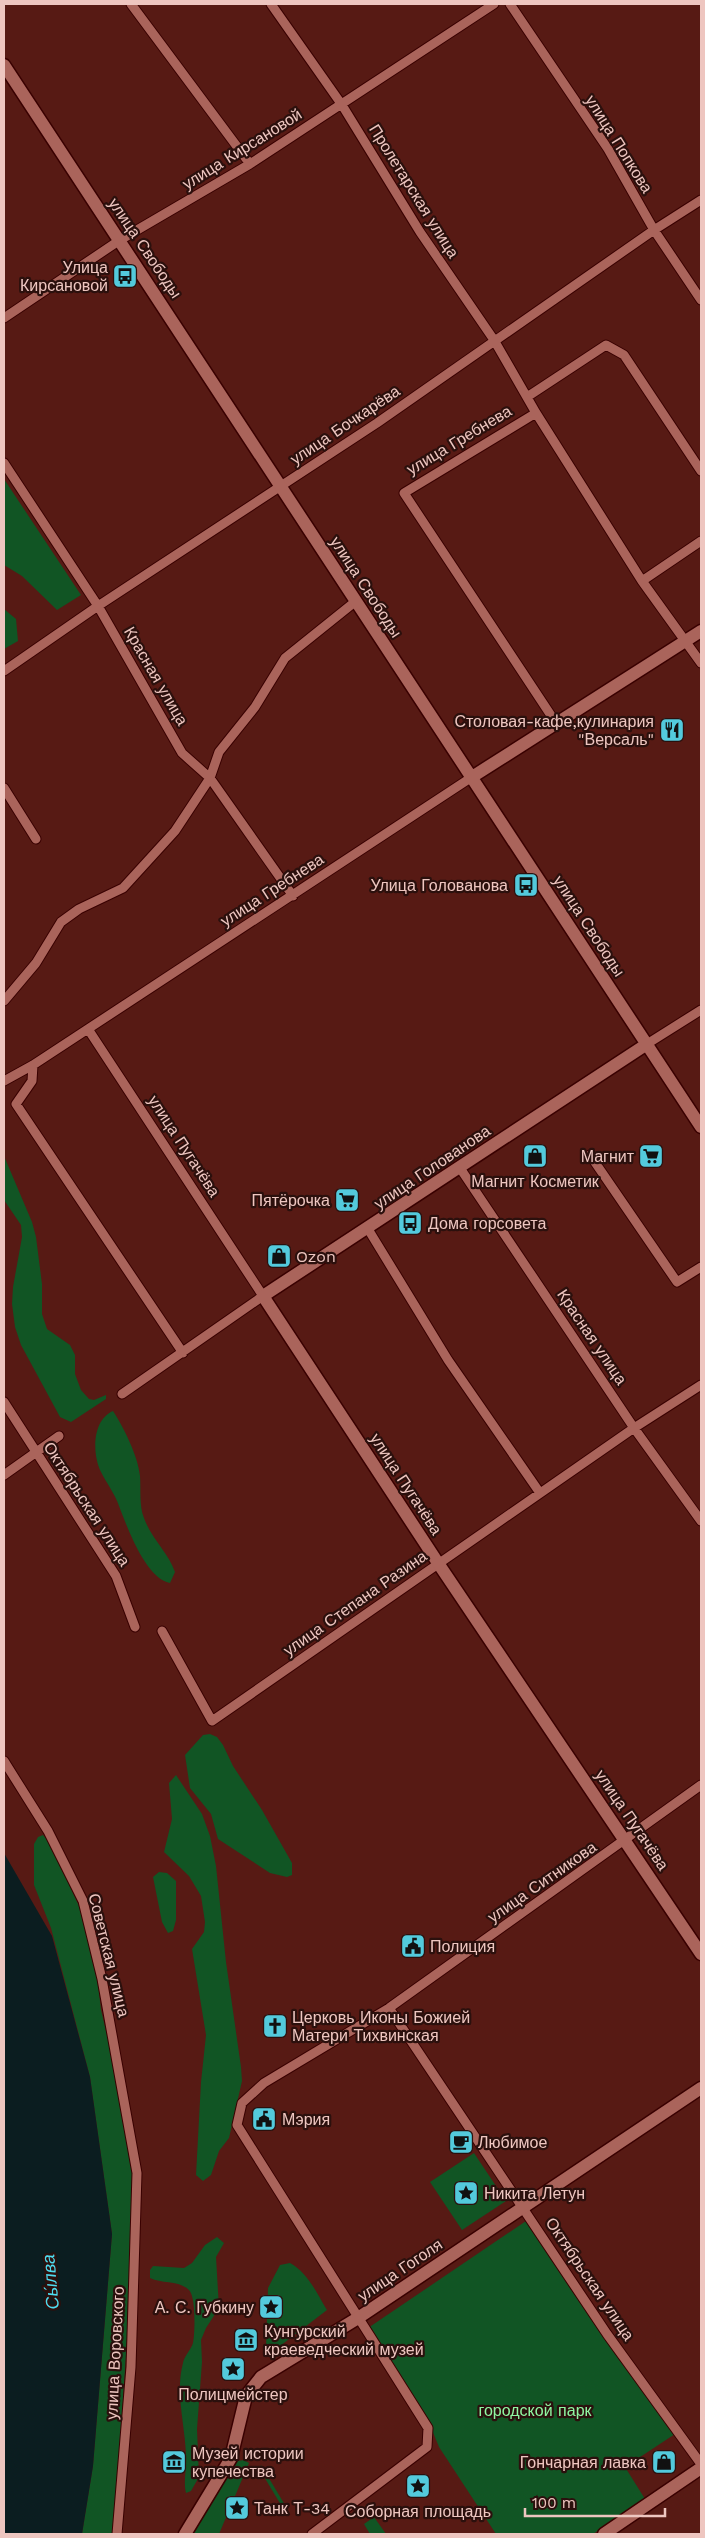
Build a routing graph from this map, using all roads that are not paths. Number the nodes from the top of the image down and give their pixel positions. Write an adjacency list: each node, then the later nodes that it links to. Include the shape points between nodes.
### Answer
1 (131, 4): 7 (street)
2 (271, 4): 6 (street, Пролетарская улица)
3 (494, 4): 6 (street, улица Кирсановой)
4 (510, 4): 9 (street, улица Попкова, via 608,150)
5 (4, 65): 10 (street, улица Свободы)
6 (342, 104): 7 (street, улица Кирсановой); 13 (street, Пролетарская улица, via 420,232)
7 (250, 164): 10 (street, улица Кирсановой)
8 (701, 200): 9 (street, улица Бочкарёва)
9 (654, 230): 11 (street, улица Попкова); 13 (street, улица Бочкарёва)
10 (120, 240): 12 (street, улица Кирсановой); 18 (street, улица Свободы)
11 (701, 300)
12 (4, 318)
13 (494, 340): 14 (street, Пролетарская улица); 18 (street, улица Бочкарёва)
14 (527, 397): 15 (street, Пролетарская улица); 17 (street, via 606,346 624,354)
15 (536, 413): 20 (street, Пролетарская улица); 27 (street, улица Гребнева, via 404,493)
16 (4, 463): 22 (street, Красная улица)
17 (701, 471)
18 (281, 486): 21 (street, улица Свободы); 22 (street, улица Бочкарёва)
19 (701, 541): 20 (street)
20 (642, 581): 24 (street, Пролетарская улица)
21 (356, 600): 28 (street, улица Свободы); 29 (street, via 285,658 254,707 219,752)
22 (98, 606): 26 (street, улица Бочкарёва); 29 (street, Красная улица, via 182,752)
23 (701, 632): 24 (street, улица Гребнева)
24 (687, 641): 25 (street, Пролетарская улица); 27 (street, улица Гребнева)
25 (701, 663)
26 (4, 671)
27 (556, 723): 28 (street, улица Гребнева)
28 (472, 776): 32 (street, улица Гребнева); 36 (street, улица Свободы)
29 (210, 778): 32 (street, Красная улица); 33 (street, via 175,831 123,888 79,909 61,922 36,963)
30 (4, 788): 31 (street)
31 (36, 839)
32 (293, 896): 35 (street, улица Гребнева)
33 (4, 1001)
34 (701, 1010): 36 (street, улица Голованова)
35 (88, 1029): 37 (street, улица Гребнева); 44 (street, улица Пугачёва)
36 (647, 1044): 39 (street, улица Свободы); 41 (street, улица Голованова)
37 (33, 1065): 38 (street, улица Гребнева); 45 (street, via 32,1081 16,1104)
38 (5, 1077)
39 (701, 1127)
40 (590, 1155): 43 (street, via 677,1282)
41 (460, 1168): 42 (street, улица Голованова); 49 (street, Красная улица)
42 (368, 1229): 44 (street, улица Голованова); 53 (street, via 448,1360)
43 (701, 1267)
44 (263, 1296): 45 (street, улица Голованова); 55 (street, улица Пугачёва)
45 (183, 1353): 47 (street, улица Голованова)
46 (701, 1385): 49 (street, улица Степана Разина)
47 (122, 1394)
48 (4, 1402): 51 (street, Октябрьская улица)
49 (634, 1428): 53 (street, улица Степана Разина); 54 (street, Красная улица)
50 (59, 1436): 51 (street)
51 (36, 1452): 52 (street); 56 (street, Октябрьская улица, via 116,1576)
52 (4, 1475)
53 (540, 1493): 55 (street, улица Степана Разина)
54 (701, 1522)
55 (438, 1564): 57 (street, улица Степана Разина, via 212,1721); 60 (street, улица Пугачёва)
56 (135, 1627)
57 (162, 1631)
58 (4, 1761): 64 (street, Советская улица, via 48,1831 83,1901 102,1979)
59 (701, 1786): 60 (street, улица Ситникова)
60 (626, 1840): 61 (street, улица Пугачёва); 62 (street, улица Ситникова)
61 (701, 1954)
62 (390, 2008): 65 (street, Октябрьская улица); 66 (street, улица Ситникова, via 264,2083 242,2103 237,2125)
63 (701, 2088): 65 (street, улица Гоголя)
64 (137, 2173): 69 (street, улица Воровского, via 131,2367)
65 (524, 2207): 66 (street, улица Гоголя); 67 (street, Октябрьская улица, via 607,2334)
66 (358, 2318): 70 (street, улица Гоголя, via 261,2377 246,2396 231,2458); 71 (street, via 428,2428 427,2447)
67 (701, 2464)
68 (701, 2468): 72 (street)
69 (117, 2534)
70 (184, 2534)
71 (312, 2534)
72 (604, 2534)

